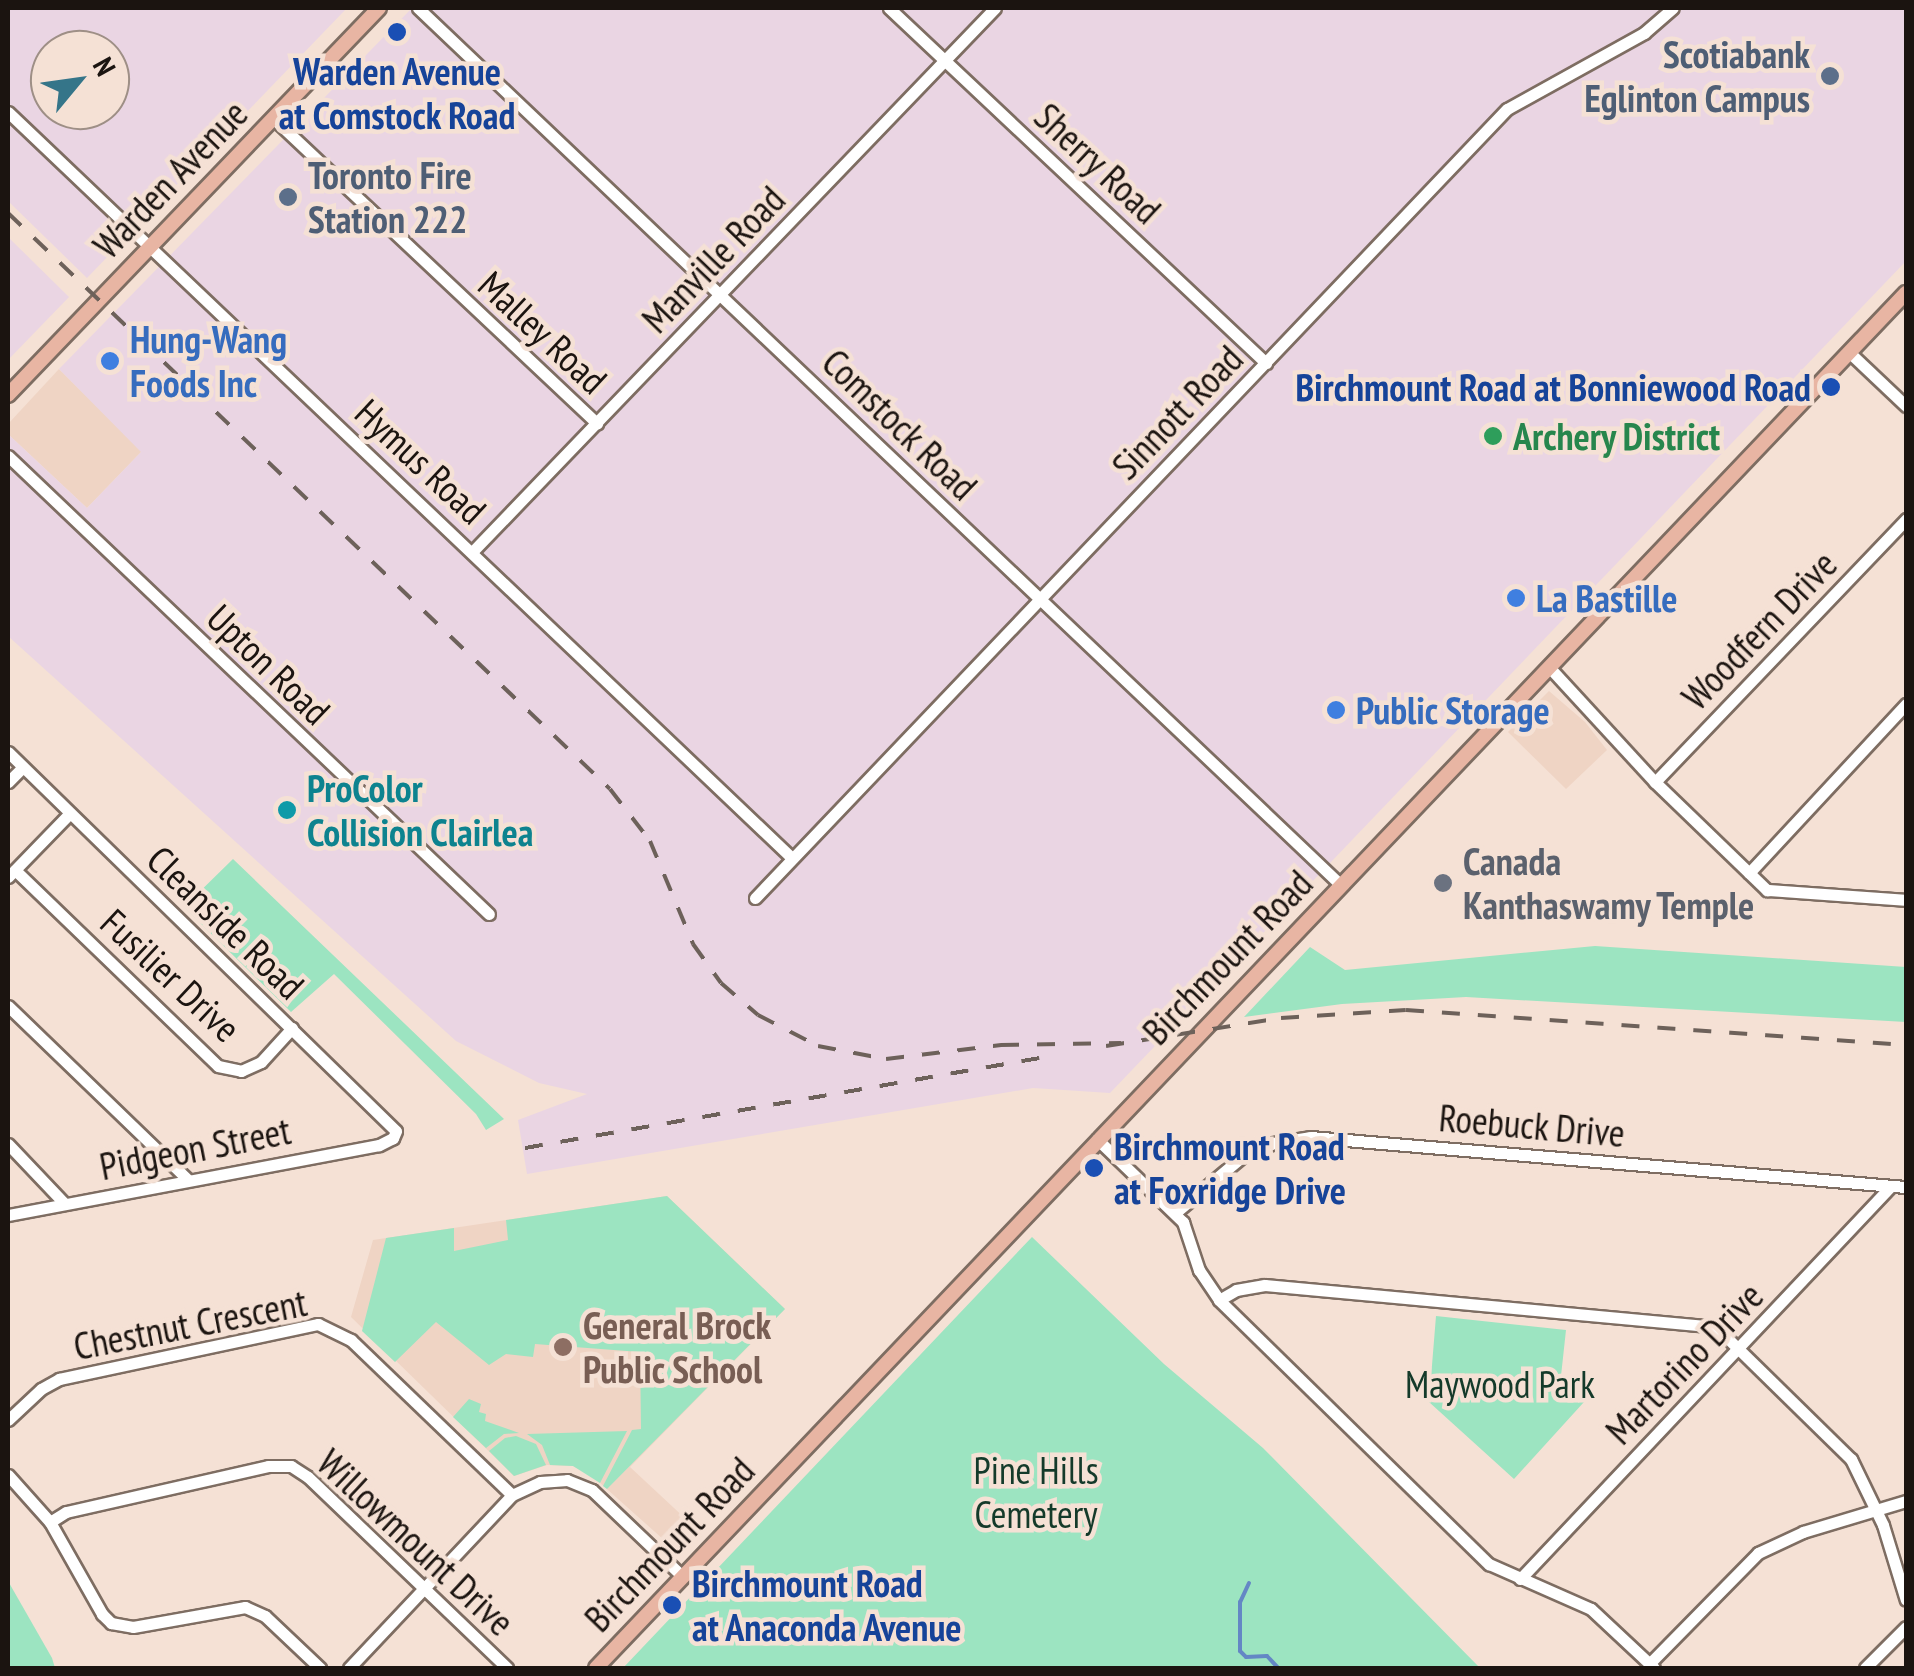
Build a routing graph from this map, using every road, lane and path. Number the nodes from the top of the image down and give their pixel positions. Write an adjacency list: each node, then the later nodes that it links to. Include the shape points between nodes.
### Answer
1 (379, 8): 8 (main road, Warden Avenue)
2 (418, 8): 11 (street, Comstock Road)
3 (889, 8): 6 (street, Sherry Road)
4 (995, 8): 6 (street, Manville Road)
5 (1674, 8): 13 (street, Sinnott Road, via 1644,33 1507,110)
6 (945, 60): 11 (street, Manville Road); 13 (street, Sherry Road)
7 (8, 112): 9 (street, Hymus Road)
8 (274, 119): 9 (main road, Warden Avenue); 16 (street, Malley Road)
9 (148, 250): 14 (main road, Warden Avenue); 19 (street, Hymus Road)
10 (1906, 292): 12 (main road, Birchmount Road)
11 (720, 295): 16 (street, Manville Road); 20 (street, Comstock Road)
12 (1850, 353): 15 (street); 21 (main road, Birchmount Road)
13 (1266, 363): 20 (street, Sinnott Road)
14 (8, 395)
15 (1906, 406)
16 (597, 422): 19 (street, Manville Road)
17 (8, 456): 34 (street, Upton Road)
18 (1906, 519): 26 (street, Woodfern Drive)
19 (474, 551): 28 (street, Hymus Road)
20 (1040, 598): 28 (street, Sinnott Road); 31 (street, Comstock Road)
21 (1550, 668): 26 (street); 31 (main road, Birchmount Road)
22 (1906, 704): 30 (street)
23 (8, 752): 24 (street, Cleanside Road)
24 (22, 767): 25 (street); 27 (street, Cleanside Road)
25 (8, 782)
26 (1655, 782): 30 (street)
27 (70, 813): 29 (street); 36 (street, Cleanside Road)
28 (792, 857): 33 (street, Sinnott Road)
29 (11, 873): 36 (street, Fusilier Drive, via 218,1066 240,1071 261,1062)
30 (1749, 873): 32 (street, via 1774,892)
31 (1341, 885): 38 (main road, Birchmount Road)
32 (1905, 897)
33 (755, 898)
34 (489, 914)
35 (8, 1006): 40 (street)
36 (292, 1028): 37 (street, Cleanside Road, via 393,1123)
37 (394, 1138): 40 (street, Pidgeon Street)
38 (1097, 1139): 44 (street); 54 (main road, Birchmount Road)
39 (8, 1144): 43 (street)
40 (188, 1180): 43 (street, Pidgeon Street)
41 (1890, 1188): 42 (street, Roebuck Drive); 44 (street, Roebuck Drive, via 1310,1137 1243,1156); 47 (street, Martorino Drive)
42 (1906, 1188)
43 (64, 1204): 45 (street, Pidgeon Street)
44 (1175, 1213): 46 (street)
45 (8, 1215)
46 (1219, 1300): 47 (street, via 1265,1285 1663,1320 1716,1327); 55 (street, via 1489,1564)
47 (1738, 1347): 52 (street, via 1840,1444); 55 (street, Martorino Drive)
48 (8, 1420): 50 (street, Chestnut Crescent, via 59,1379 318,1324 351,1340)
49 (8, 1474): 53 (street)
50 (512, 1495): 54 (street, via 548,1480 584,1485); 56 (street)
51 (1906, 1501): 52 (street)
52 (1875, 1510): 57 (street); 59 (street, via 1758,1553)
53 (50, 1522): 56 (street, Willowmount Drive, via 66,1512 290,1466); 60 (street, via 111,1622 134,1627 245,1606 265,1616)
54 (684, 1577): 63 (main road, Birchmount Road)
55 (1520, 1579): 59 (street, via 1592,1609)
56 (426, 1588): 61 (street); 62 (street, Willowmount Drive)
57 (1906, 1600)
58 (1906, 1627): 64 (street)
59 (1652, 1666)
60 (320, 1668)
61 (349, 1668)
62 (508, 1668)
63 (596, 1668)
64 (1865, 1668)

